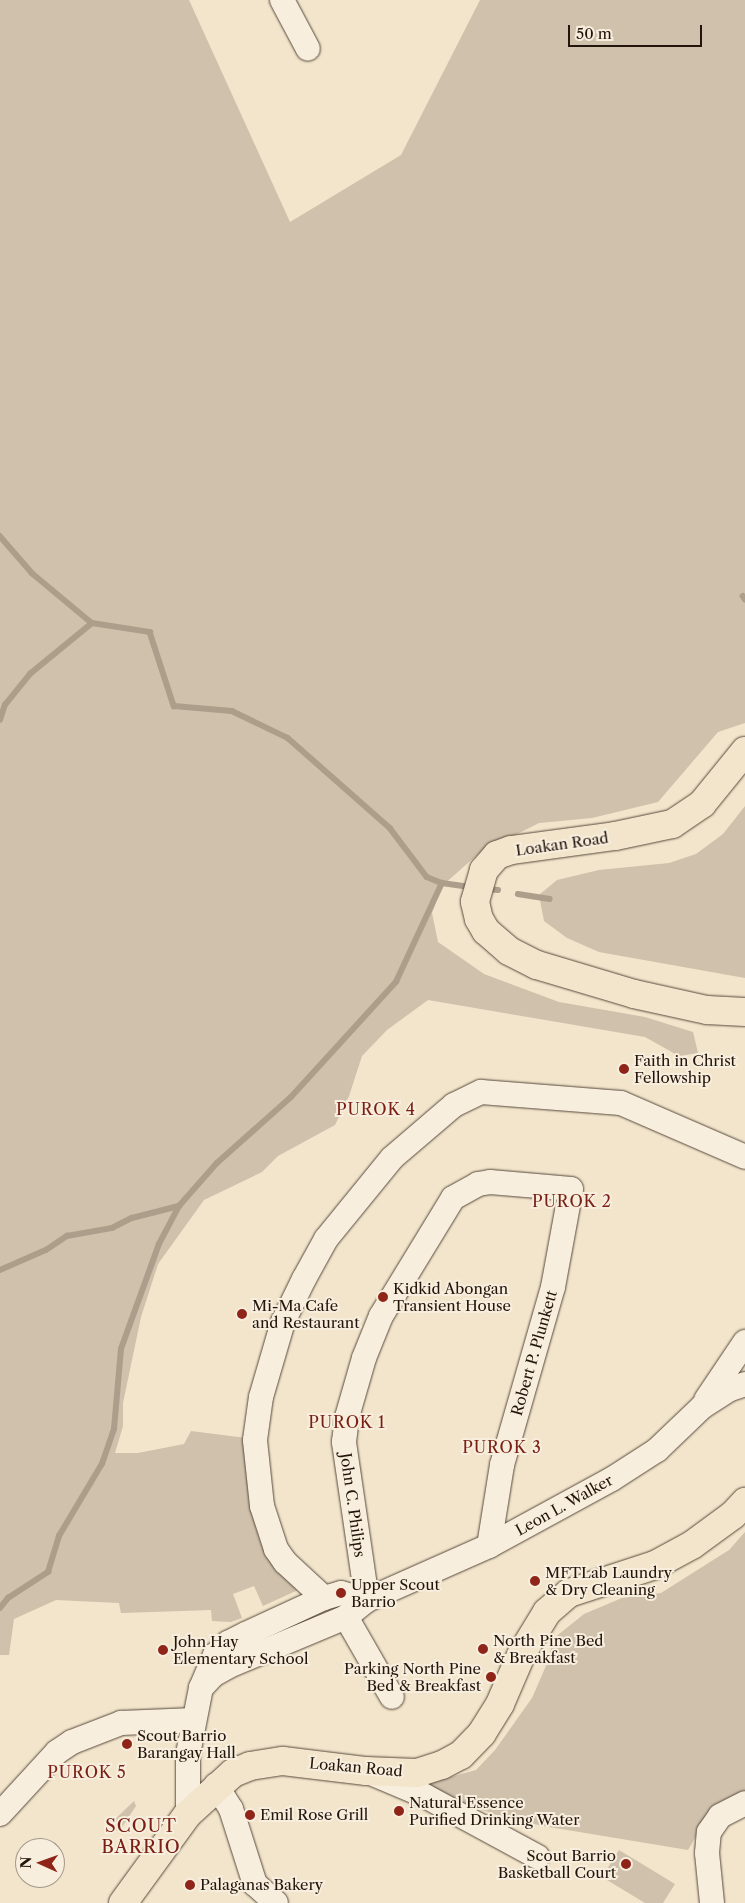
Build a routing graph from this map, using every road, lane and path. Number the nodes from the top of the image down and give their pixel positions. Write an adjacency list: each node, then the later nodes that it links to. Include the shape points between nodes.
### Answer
1 (282, 0): 2 (street)
2 (308, 49)
3 (745, 752): 4 (main road, Loakan Road, via 702,804 684,818 650,830 512,850 497,855 488,864 478,886 479,919 486,931 509,951 537,964 634,994 706,1010)
4 (745, 1012)
5 (745, 1157): 12 (street, via 621,1103 481,1092 454,1105 392,1158 326,1239 304,1279 283,1322 261,1397 255,1447 262,1506 276,1549 285,1562)
6 (571, 1189): 11 (street, Robert P. Plunkett, via 553,1287 502,1465); 13 (street, John C. Philips, via 490,1182 478,1184 453,1198 382,1316 362,1367 347,1417 344,1442)
7 (745, 1342): 9 (street)
8 (745, 1384): 9 (street, Leon L. Walker, via 728,1390)
9 (702, 1407): 11 (street, Leon L. Walker, via 657,1450 612,1479)
10 (745, 1502): 18 (main road, Loakan Road, via 733,1516 692,1545 655,1565 569,1593 547,1612 522,1653 500,1704 482,1733 461,1755 417,1772)
11 (489, 1546): 13 (street, Leon L. Walker)
12 (324, 1598): 13 (street, via 340,1593); 15 (street, via 228,1643 207,1669)
13 (366, 1600): 14 (street, Leon L. Walker)
14 (346, 1617): 15 (street, Leon L. Walker, via 229,1666 213,1675); 16 (street)
15 (201, 1688): 17 (street)
16 (392, 1697)
17 (194, 1720): 21 (street, via 122,1723 72,1742 27,1781); 22 (street, via 188,1754)
18 (366, 1771): 19 (main road, Loakan Road, via 312,1763 274,1762 233,1773); 23 (street, via 425,1796)
19 (216, 1785): 22 (main road, Loakan Road); 24 (street, via 238,1826 248,1870 255,1884)
20 (745, 1803): 26 (street, via 720,1816 709,1832 707,1853)
21 (0, 1814)
22 (188, 1814): 25 (main road, Loakan Road)
23 (538, 1857)
24 (272, 1902)
25 (123, 1903)
26 (712, 1903)

